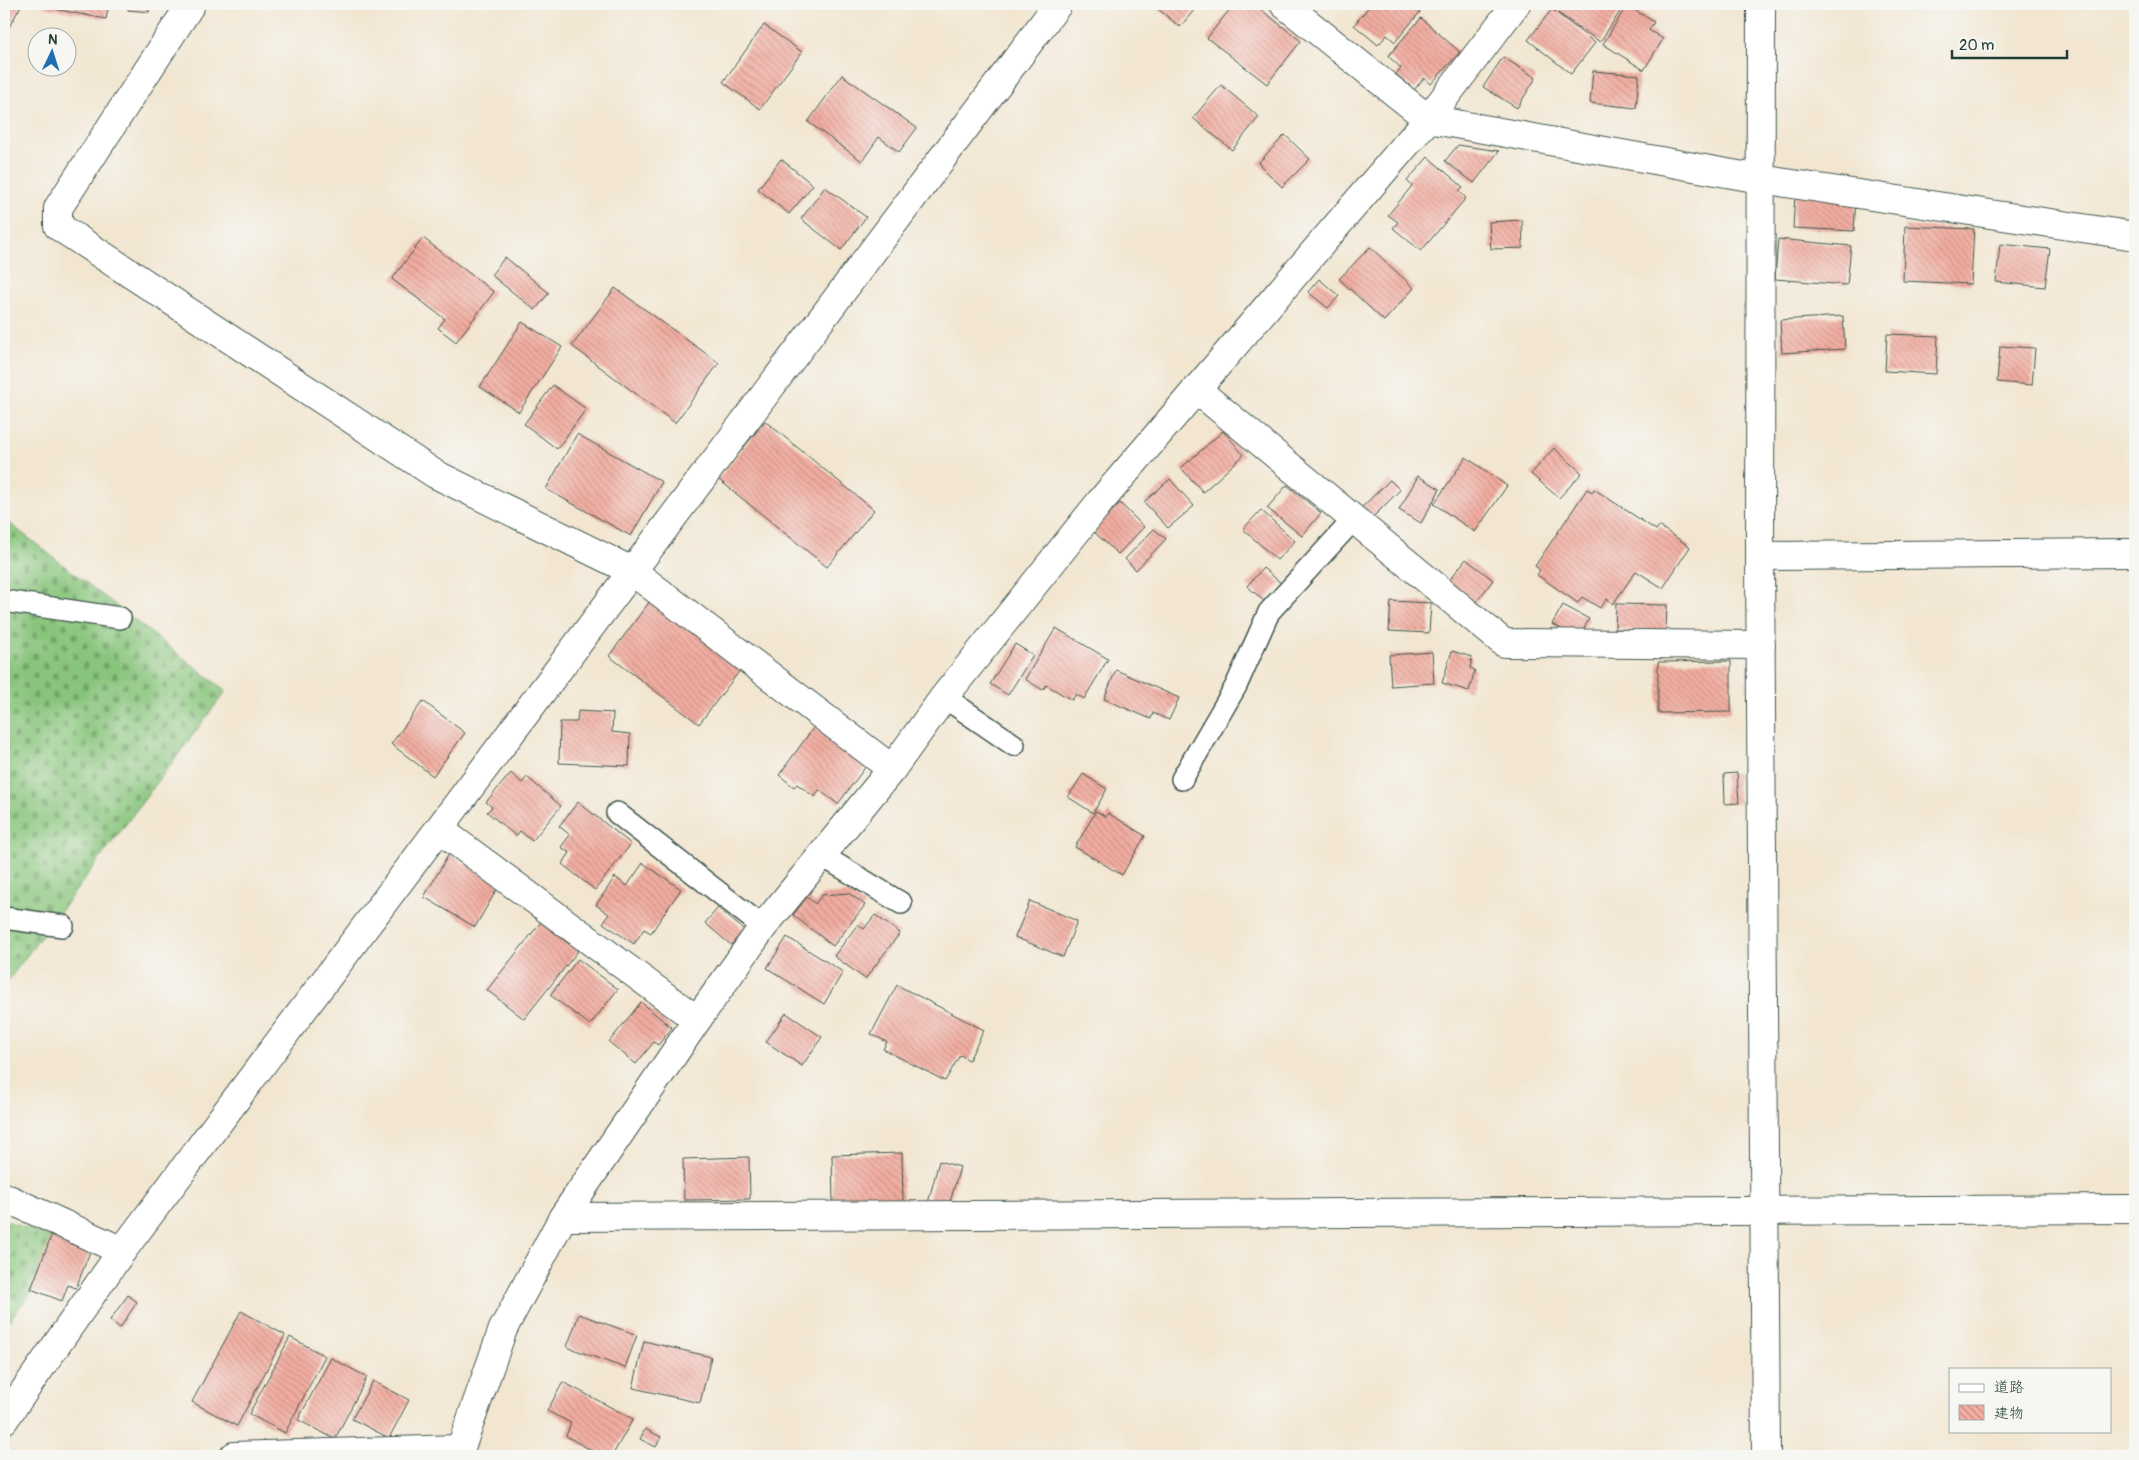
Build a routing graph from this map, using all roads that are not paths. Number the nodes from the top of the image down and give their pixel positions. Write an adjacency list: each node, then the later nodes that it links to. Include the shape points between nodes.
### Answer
1 (191, 4): 13 (street, via 58,208 58,226 436,474)
2 (1058, 4): 13 (street)
3 (1284, 4): 6 (street)
4 (1516, 4): 6 (street)
5 (1762, 4): 7 (street)
6 (1428, 119): 7 (street); 9 (street)
7 (1760, 178): 8 (street); 12 (street)
8 (2135, 236)
9 (1196, 388): 10 (street); 17 (street)
10 (1354, 520): 16 (street, via 1504,643); 20 (lane, via 1269,612 1236,686)
11 (2135, 553): 12 (street)
12 (1760, 556): 16 (street)
13 (632, 571): 19 (street); 22 (street)
14 (4, 602): 15 (lane)
15 (120, 618)
16 (1761, 645): 31 (street)
17 (944, 697): 18 (lane); 19 (street)
18 (1014, 745)
19 (892, 769): 23 (street)
20 (1182, 779)
21 (616, 813): 27 (lane)
22 (439, 829): 28 (street); 33 (street)
23 (822, 855): 24 (lane); 27 (street)
24 (901, 903)
25 (4, 918): 26 (lane)
26 (63, 926)
27 (763, 927): 28 (street)
28 (697, 1020): 32 (street)
29 (4, 1197): 33 (street)
30 (2135, 1209): 31 (street)
31 (1763, 1212): 32 (street); 37 (street)
32 (563, 1218): 35 (street, via 503,1329)
33 (122, 1251): 34 (street)
34 (4, 1420)
35 (459, 1453): 36 (street)
36 (234, 1456)
37 (1766, 1456)

